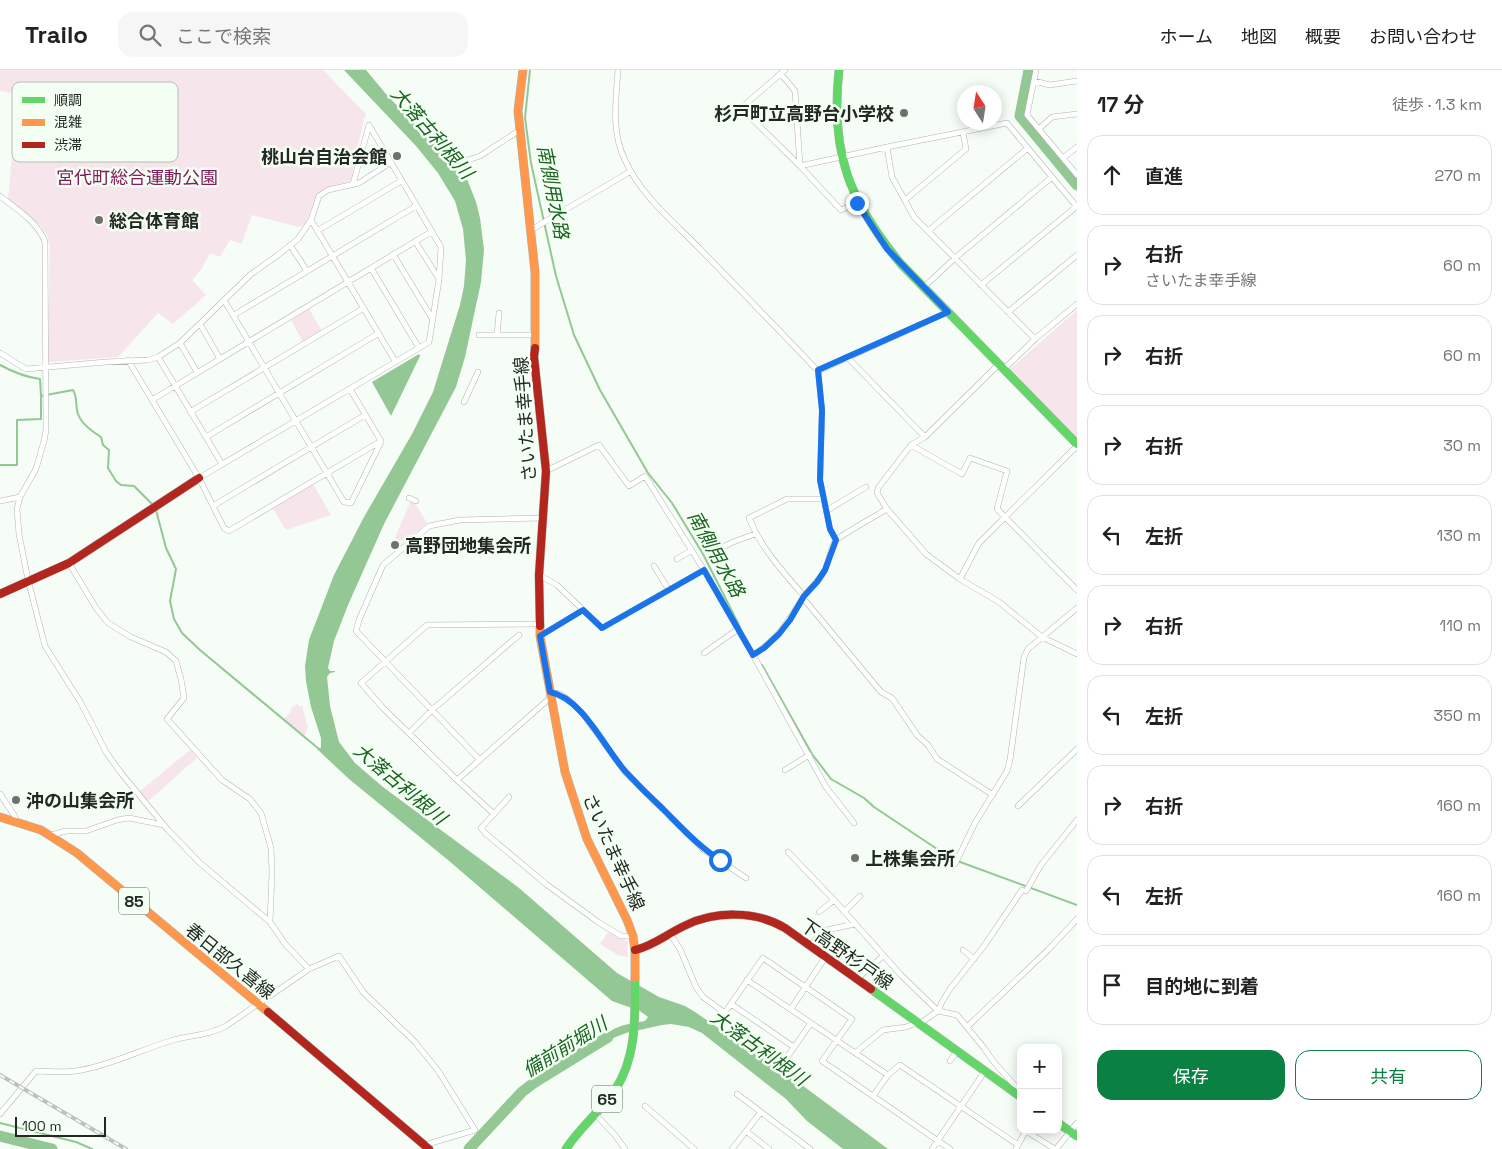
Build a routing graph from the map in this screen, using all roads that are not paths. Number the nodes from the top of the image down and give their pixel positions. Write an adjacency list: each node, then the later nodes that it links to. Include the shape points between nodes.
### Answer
1 (523, 70): 10 (main road, さいたま幸手線 / 65, via 518,111)
2 (618, 70): 20 (street, via 616,131 622,154)
3 (838, 70): 15 (main road, via 837,132)
4 (1036, 70): 6 (street)
5 (783, 72): 19 (street, via 796,91); 19 (street, via 741,108)
6 (1034, 81): 7 (street, via 1050,85); 9 (street, via 1027,114)
7 (1077, 81)
8 (1077, 114): 9 (street, via 1052,117)
9 (1039, 128): 16 (street)
10 (520, 130): 17 (street, via 480,156); 31 (main road, さいたま幸手線 / 65)
11 (963, 132): 12 (street); 14 (street, via 1008,123); 26 (street, via 966,149)
12 (887, 147): 15 (street); 26 (street, via 892,177)
13 (1077, 147): 16 (street)
14 (1028, 148): 22 (street); 33 (street)
15 (842, 157): 19 (street); 27 (main road)
16 (1063, 158): 21 (street)
17 (468, 160)
18 (390, 162): 23 (street); 24 (street); 24 (street, via 368,125)
19 (800, 166): 27 (street, via 841,210)
20 (631, 170): 31 (street); 73 (street, via 667,216)
21 (1077, 175)
22 (1052, 177): 29 (street); 40 (street)
23 (401, 180): 28 (street); 32 (street)
24 (353, 184): 30 (street, via 328,190 319,196)
25 (0, 196): 70 (street, via 21,212 42,234 45,242)
26 (905, 200): 33 (street)
27 (857, 203): 46 (main road, via 887,249)
28 (416, 206): 34 (street); 39 (street)
29 (1077, 207): 45 (street)
30 (310, 220): 32 (street); 36 (street)
31 (531, 230): 59 (main road, さいたま幸手線 / 65)
32 (317, 231): 39 (street)
33 (928, 231): 40 (street)
34 (432, 232): 35 (street); 43 (street, via 441,247)
35 (416, 241): 37 (street); 43 (street)
36 (290, 245): 42 (street); 47 (street, via 250,275)
37 (393, 254): 41 (street); 54 (street)
38 (1077, 255): 51 (street)
39 (332, 256): 42 (street); 44 (street)
40 (955, 258): 45 (street); 46 (street)
41 (371, 268): 44 (street); 63 (street)
42 (307, 271): 53 (street)
43 (439, 280): 54 (street)
44 (348, 282): 49 (street); 62 (street)
45 (981, 285): 51 (street)
46 (924, 287): 50 (main road)
47 (224, 300): 53 (street); 55 (street)
48 (1077, 304): 60 (street)
49 (364, 308): 56 (street); 72 (street)
50 (948, 312): 66 (street); 71 (main road)
51 (1008, 312): 60 (street)
52 (499, 313): 58 (street)
53 (234, 315): 62 (street)
54 (433, 321): 63 (street, via 429,342)
55 (200, 324): 61 (street); 67 (street)
56 (379, 334): 69 (street); 78 (street)
57 (479, 335): 58 (street)
58 (497, 335): 59 (street)
59 (536, 335): 91 (main road, さいたま幸手線 / 65, via 534,357)
60 (1035, 339): 71 (street)
61 (180, 342): 65 (street); 74 (street)
62 (248, 342): 67 (street); 72 (street)
63 (418, 348): 69 (street)
64 (0, 353): 70 (street, via 26,369)
65 (158, 358): 68 (street); 76 (street)
66 (847, 358): 73 (street); 85 (street)
67 (220, 359): 74 (street)
68 (128, 360): 70 (street); 79 (street)
69 (396, 361): 77 (street)
70 (46, 367): 95 (street, via 44,441 36,469)
71 (1002, 367): 85 (street); 88 (main road)
72 (264, 368): 78 (street); 81 (street)
73 (818, 370): 97 (street, via 822,410 820,480)
74 (198, 372): 76 (street)
75 (478, 372): 80 (street)
76 (175, 386): 79 (street); 81 (street)
77 (350, 389): 82 (street); 83 (street)
78 (279, 394): 83 (street); 84 (street)
79 (152, 400): 93 (street)
80 (464, 402)
81 (190, 412): 84 (street)
82 (365, 415): 86 (street); 89 (street)
83 (295, 421): 89 (street); 90 (street)
84 (206, 437): 90 (street)
85 (925, 437): 87 (street)
86 (381, 441): 92 (street); 92 (street, via 351,503 344,502)
87 (910, 445): 101 (street, via 878,488); 103 (street, via 962,474 970,458 1007,471 998,509)
88 (1077, 445): 103 (street)
89 (311, 447): 92 (street); 100 (street)
90 (222, 464): 93 (street)
91 (546, 471): 104 (main road, さいたま幸手線 / 65); 107 (street, via 599,445 629,486 645,476)
92 (327, 473): 100 (street, via 229,531 224,528)
93 (199, 478): 100 (street); 110 (main road)
94 (866, 487): 102 (street)
95 (20, 497): 98 (street); 115 (street, via 17,509 19,534)
96 (409, 498): 99 (street)
97 (824, 499): 102 (street); 105 (street, via 786,499 749,518)
98 (0, 501)
99 (416, 501)
100 (213, 506)
101 (887, 509): 106 (street); 114 (street, via 926,554)
102 (826, 511): 106 (street)
103 (1005, 517): 114 (street, via 979,543); 117 (street)
104 (543, 518): 113 (main road, さいたま幸手線 / 65); 130 (street, via 460,520 429,526 383,565 356,631)
105 (756, 534): 108 (street); 119 (street)
106 (836, 540): 119 (street, via 825,570)
107 (692, 550): 109 (street); 112 (street)
108 (711, 553)
109 (676, 559)
110 (69, 563): 115 (main road); 158 (street, via 108,622 131,637 166,652 176,661 184,698 167,719 222,780 250,799 261,813 271,848)
111 (654, 566): 116 (street)
112 (704, 570): 116 (street); 123 (street)
113 (539, 575): 121 (street, via 558,585); 122 (main road, さいたま幸手線 / 65)
114 (960, 579): 126 (street, via 999,602)
115 (28, 580): 118 (main road); 148 (street, via 44,646 81,703 106,752)
116 (669, 590): 121 (street, via 602,628)
117 (1077, 590)
118 (0, 594)
119 (804, 597): 129 (street, via 779,634); 140 (street, via 881,692 892,698 937,759)
120 (1077, 608): 126 (street)
121 (583, 610): 125 (street)
122 (538, 624): 125 (main road, さいたま幸手線 / 65); 130 (street, via 427,625)
123 (738, 629): 127 (street); 129 (street)
124 (519, 635): 132 (street)
125 (540, 636): 131 (main road, さいたま幸手線 / 65)
126 (1042, 637): 128 (street); 140 (street, via 1024,657 1010,760)
127 (704, 653)
128 (1077, 654)
129 (753, 655): 135 (street)
130 (385, 662): 132 (street); 133 (street, via 361,683)
131 (550, 695): 136 (street); 152 (street, via 560,694 568,699 583,714 625,772 704,850); 161 (main road, さいたま幸手線 / 65, via 565,772 587,838)
132 (432, 710): 133 (street); 136 (street)
133 (409, 733): 138 (street)
134 (1077, 749): 142 (street)
135 (809, 755): 137 (street); 147 (street, via 826,787)
136 (480, 760): 138 (street)
137 (785, 770)
138 (457, 780): 143 (street)
139 (0, 794): 145 (street)
140 (993, 795): 151 (street)
141 (509, 797): 143 (street)
142 (1018, 806)
143 (494, 814): 161 (street, via 481,828 485,833 598,922 621,936)
144 (0, 817): 145 (main road, 春日部久喜線 / 85)
145 (16, 820): 149 (main road, 春日部久喜線 / 85)
146 (1077, 820): 167 (street)
147 (854, 823)
148 (164, 824): 149 (street, via 129,818 86,831); 158 (street, via 200,863)
149 (51, 834): 172 (main road, 春日部久喜線 / 85)
150 (788, 852): 154 (street)
151 (955, 864)
152 (746, 878)
153 (860, 896): 156 (street)
154 (834, 900): 155 (street); 156 (street)
155 (819, 912)
156 (844, 912): 159 (street)
157 (1077, 919): 178 (street)
158 (270, 922): 168 (street)
159 (855, 924): 162 (street, via 827,930); 166 (street)
160 (670, 934): 162 (main road, 下高野杉戸線, via 709,917 731,914 775,923); 163 (main road, 下高野杉戸線); 173 (street, via 703,996 723,1016)
161 (633, 936): 163 (main road, さいたま幸手線 / 65)
162 (810, 945): 165 (main road, 下高野杉戸線)
163 (636, 950): 194 (main road, さいたま幸手線 / 65, via 633,1038 629,1061 613,1092)
164 (963, 950): 167 (street)
165 (826, 956): 169 (main road, 下高野杉戸線); 171 (street)
166 (883, 956): 169 (street); 175 (street)
167 (974, 959): 175 (street)
168 (309, 969): 172 (street); 205 (street, via 339,956 363,992 415,1042 439,1072 475,1130 431,1143)
169 (857, 979): 177 (main road, 下高野杉戸線)
170 (747, 980): 171 (street, via 763,958); 173 (street); 174 (street)
171 (805, 988): 174 (street); 179 (street, via 852,1019)
172 (257, 1004): 195 (street, via 213,1033 168,1041 84,1070 36,1072); 205 (main road, 春日部久喜線 / 85)
173 (731, 1004): 180 (street)
174 (791, 1009): 176 (street)
175 (938, 1011): 177 (street); 178 (street, via 957,1015)
176 (811, 1023): 179 (street); 180 (street)
177 (918, 1023): 181 (main road, 下高野杉戸線); 182 (street, via 883,1030)
178 (968, 1027): 187 (street)
179 (836, 1040): 182 (street); 190 (street, via 822,1061)
180 (794, 1047): 184 (street)
181 (957, 1051): 183 (street); 185 (main road, 下高野杉戸線)
182 (855, 1054): 186 (street)
183 (950, 1061)
184 (783, 1063)
185 (985, 1071): 189 (main road, 下高野杉戸線); 192 (street)
186 (888, 1075): 190 (street); 192 (street, via 900,1065)
187 (1017, 1091)
188 (737, 1094): 193 (street)
189 (1017, 1094)
190 (873, 1096): 203 (street)
191 (645, 1106): 208 (street)
192 (960, 1107): 203 (street); 204 (street)
193 (760, 1112): 199 (street); 211 (street)
194 (594, 1113): 206 (main road, さいたま幸手線 / 65); 207 (street)
195 (0, 1114)
196 (1077, 1123): 198 (street)
197 (1062, 1126): 198 (main road)
198 (1069, 1130): 202 (main road); 214 (street)
199 (746, 1131): 209 (street); 210 (street)
200 (1024, 1134): 204 (street)
201 (1031, 1134): 214 (street)
202 (1077, 1136)
203 (938, 1140): 212 (street); 213 (street)
204 (1017, 1147)
205 (427, 1148)
206 (566, 1149)
207 (625, 1149)
208 (694, 1149)
209 (732, 1149)
210 (769, 1149)
211 (810, 1149)
212 (932, 1149)
213 (950, 1149)
214 (1056, 1149)

